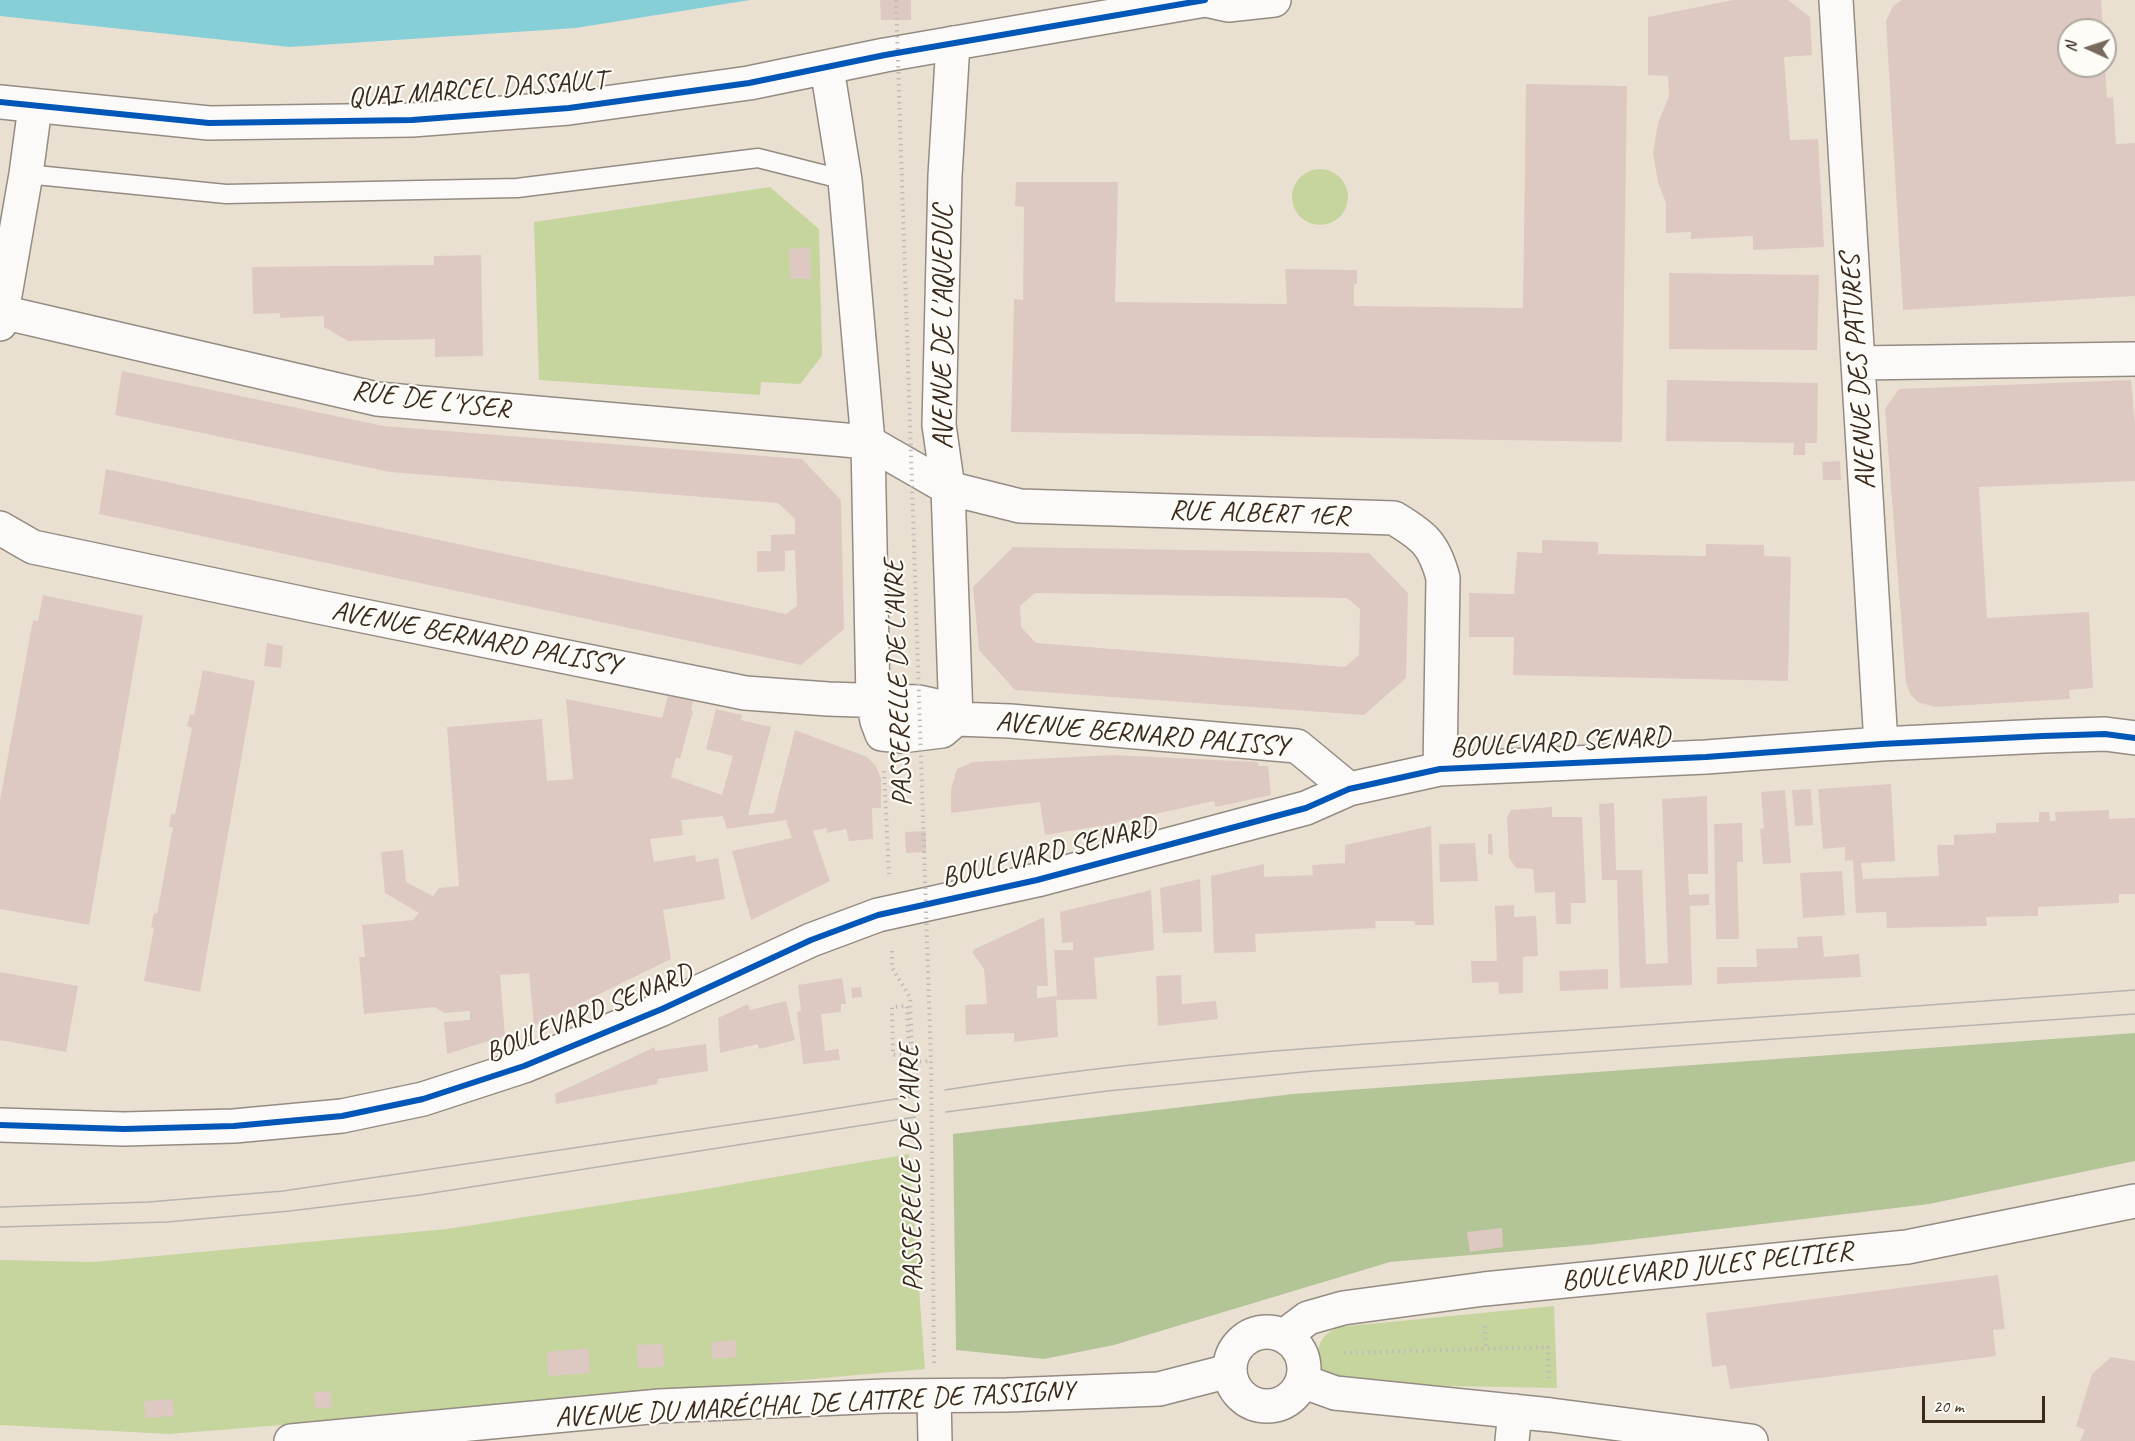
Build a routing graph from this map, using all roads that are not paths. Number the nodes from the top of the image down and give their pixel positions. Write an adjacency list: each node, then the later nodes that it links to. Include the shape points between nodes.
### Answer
1 (1205, 0): 2 (street, QUAI MARCEL DASSAULT, via 1228,4); 4 (street, QUAI MARCEL DASSAULT)
2 (1274, 0)
3 (1836, 0): 12 (street, AVENUE DES PATURES)
4 (953, 43): 5 (street, QUAI MARCEL DASSAULT); 14 (street, AVENUE DE L'AQUEDUC, via 945,176 939,425)
5 (826, 68): 7 (street, QUAI MARCEL DASSAULT, via 569,108 412,120 209,123); 9 (street)
6 (0, 102): 7 (street, QUAI MARCEL DASSAULT)
7 (35, 106): 8 (street)
8 (26, 174): 9 (lane, via 226,194 517,188 758,158); 10 (street)
9 (845, 180): 13 (street)
10 (1, 318): 13 (street, RUE DE L'YSER, via 377,399)
11 (2135, 359): 12 (street)
12 (1858, 363): 19 (street, AVENUE DES PATURES)
13 (868, 442): 14 (street, RUE ALBERT 1ER); 16 (street)
14 (948, 488): 17 (street, AVENUE DE L'AQUEDUC); 20 (street, RUE ALBERT 1ER, via 1020,506 1394,518 1427,542 1437,557 1443,578)
15 (0, 528): 16 (street, AVENUE BERNARD PALISSY, via 33,547 745,693)
16 (873, 700): 17 (street, AVENUE BERNARD PALISSY, via 937,706); 17 (street, AVENUE BERNARD PALISSY, via 883,747 901,736 942,731)
17 (956, 719): 21 (street, AVENUE BERNARD PALISSY, via 1297,746)
18 (2135, 738): 19 (street, BOULEVARD SENARD, via 2105,734)
19 (1881, 744): 20 (street, BOULEVARD SENARD, via 1706,757)
20 (1440, 769): 21 (street, BOULEVARD SENARD)
21 (1350, 789): 22 (street, BOULEVARD SENARD, via 1306,808 1037,880 891,912 812,940 662,1010 423,1100 342,1116 234,1126 124,1129)
22 (0, 1125)
23 (2135, 1201): 24 (street, BOULEVARD JULES PELTIER, via 1907,1247 1484,1289 1343,1308 1308,1318)
24 (1284, 1336): 25 (street, via 1272,1332 1246,1338 1237,1346); 26 (street, via 1301,1356)
25 (1229, 1371): 26 (street, via 1231,1382 1245,1400 1267,1407 1288,1400); 27 (street, AVENUE DU MARÉCHAL DE LATTRE DE TASSIGNY, via 1159,1389)
26 (1302, 1381): 28 (street, via 1335,1393)
27 (934, 1396): 29 (street, AVENUE DU MARÉCHAL DE LATTRE DE TASSIGNY, via 660,1406); 30 (street)
28 (1514, 1426): 31 (street)
29 (291, 1441)
30 (935, 1441)
31 (1751, 1441)

